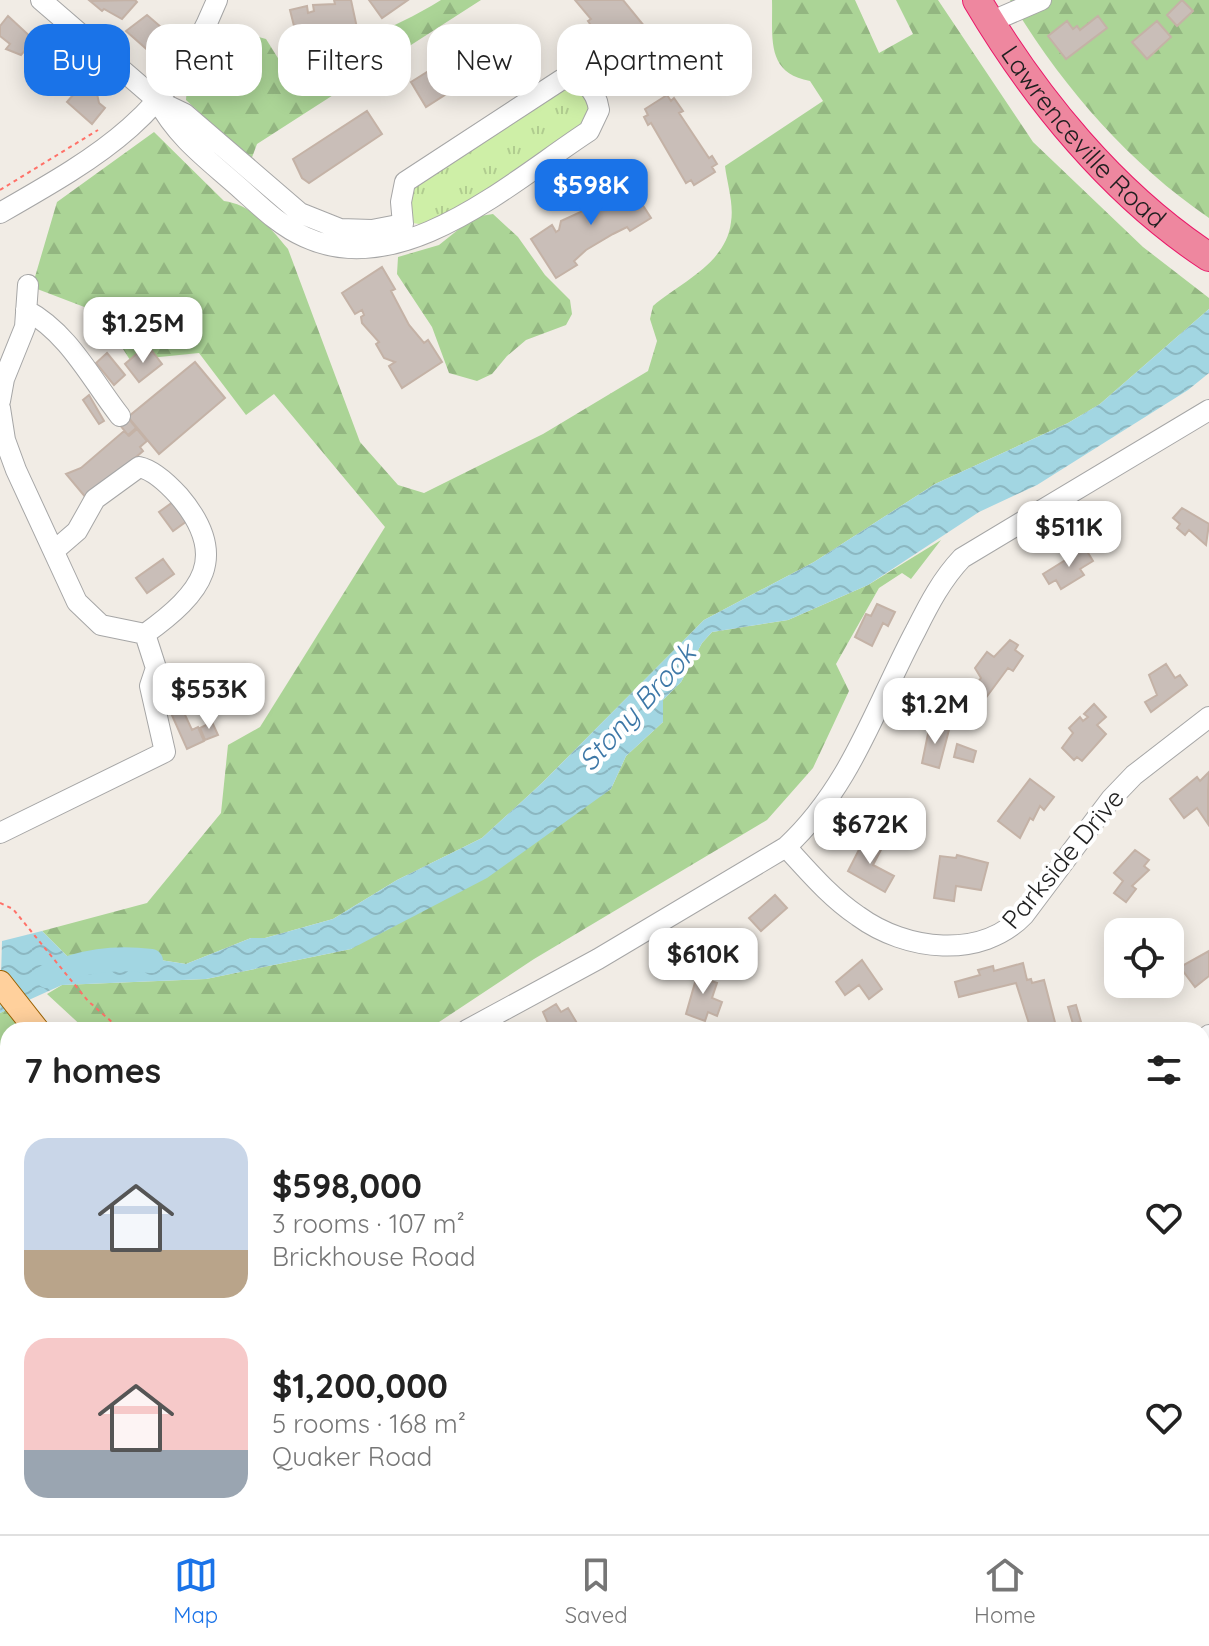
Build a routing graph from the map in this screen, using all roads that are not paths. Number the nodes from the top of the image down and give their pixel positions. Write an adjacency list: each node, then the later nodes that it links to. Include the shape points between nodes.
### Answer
1 (41, 0): 5 (street)
2 (217, 0): 5 (street, via 193,52)
3 (1041, 0): 4 (street)
4 (983, 11): 8 (highway, Lawrenceville Road, via 1034,86 1084,146 1162,222)
5 (158, 101): 6 (street, via 103,152); 7 (street, via 171,127 268,213 306,237 328,235 360,249)
6 (0, 213)
7 (408, 232): 7 (street, via 437,230 589,131 599,110 594,92 577,79 561,80 415,173 402,190)
8 (1209, 257)
9 (28, 285): 10 (street)
10 (26, 310): 11 (street); 14 (street, via 47,321 70,346)
11 (0, 401)
12 (0, 408): 15 (street, via 16,470)
13 (1209, 410): 19 (street, via 962,558 938,588 840,785)
14 (120, 416)
15 (55, 550): 16 (street, via 70,590 91,617 110,629); 16 (street, via 77,531 95,499 139,467 171,488 190,509 209,551 184,603)
16 (145, 634): 18 (street, via 156,668 150,686 165,752)
17 (1209, 717): 19 (street, Parkside Drive, via 1134,775 1024,915 986,941 926,944 878,927 841,904)
18 (0, 833)
19 (786, 847): 22 (street)
20 (0, 983): 21 (main road)
21 (31, 1022)
22 (482, 1022)

